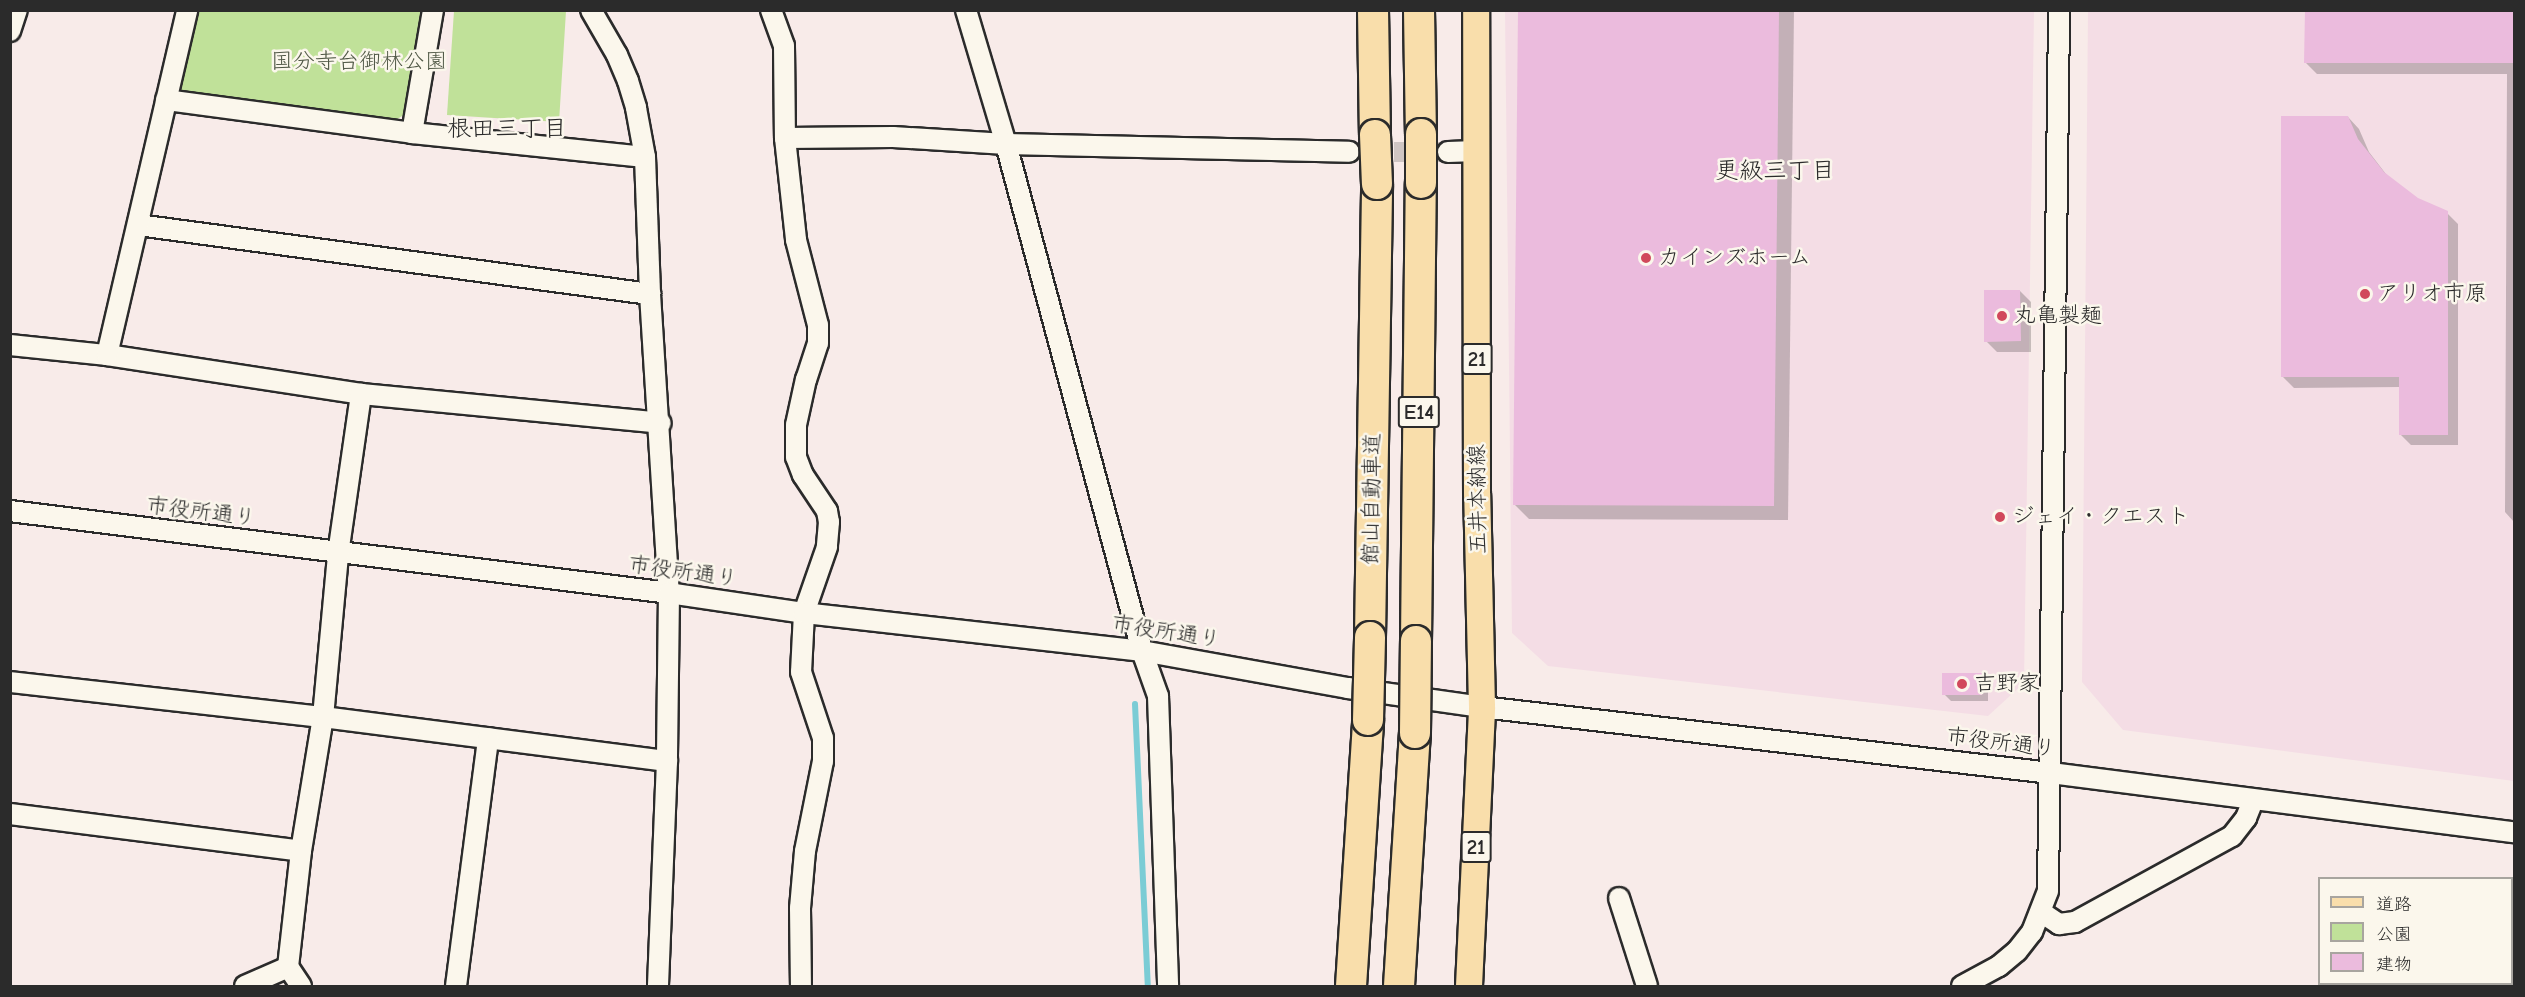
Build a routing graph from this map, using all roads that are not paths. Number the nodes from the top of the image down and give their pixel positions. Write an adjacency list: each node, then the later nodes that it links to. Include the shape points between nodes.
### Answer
1 (17, 10): 11 (street)
2 (186, 10): 12 (street)
3 (433, 10): 13 (street)
4 (591, 10): 19 (street, via 628,81)
5 (771, 10): 14 (street, via 784,46)
6 (966, 10): 15 (street)
7 (1373, 10): 50 (highway, 館山自動車道 / E14, bridge, via 1377,184 1370,637)
8 (1419, 10): 51 (highway, 館山自動車道 / E14, bridge, via 1415,733)
9 (1476, 10): 16 (main road, 五井本納線 / 21)
10 (2059, 10): 36 (street)
11 (10, 31)
12 (166, 100): 13 (street); 20 (street)
13 (412, 134): 19 (street)
14 (785, 138): 15 (street, via 893,137); 29 (street, via 796,240 818,325 818,343 795,425 796,457 803,476 827,511 829,522 827,547)
15 (1006, 144): 17 (street); 30 (street)
16 (1476, 151): 18 (street); 32 (main road, 五井本納線 / 21)
17 (1349, 152)
18 (1448, 152)
19 (645, 157): 21 (street)
20 (138, 225): 21 (street); 23 (street)
21 (650, 294): 25 (street)
22 (10, 345): 23 (street)
23 (107, 356): 24 (street)
24 (361, 394): 25 (street); 27 (street)
25 (661, 423): 28 (street)
26 (10, 511): 27 (street, 市役所通り)
27 (338, 554): 28 (street, 市役所通り); 33 (street)
28 (669, 593): 29 (street, 市役所通り); 35 (street)
29 (804, 613): 30 (street, 市役所通り); 48 (street, via 801,672 823,738 824,761 805,851 800,908)
30 (1142, 651): 32 (street, 市役所通り, via 1348,688); 49 (street, via 1158,696)
31 (10, 682): 33 (street)
32 (1482, 707): 36 (street, 市役所通り); 52 (main road, 五井本納線 / 21)
33 (323, 717): 34 (street); 40 (street)
34 (488, 738): 35 (street); 46 (street)
35 (667, 761): 47 (street)
36 (2051, 773): 37 (street, 市役所通り); 42 (street, via 2048,891)
37 (2253, 801): 39 (street, 市役所通り); 42 (street, via 2232,836 2075,922 2059,924)
38 (10, 814): 40 (street)
39 (2514, 832)
40 (300, 851): 43 (street)
41 (1619, 898): 53 (street)
42 (2042, 912): 54 (street, via 2017,951)
43 (288, 967): 44 (street); 45 (street)
44 (244, 987)
45 (301, 987)
46 (456, 987)
47 (658, 987)
48 (801, 987)
49 (1168, 987)
50 (1351, 987)
51 (1399, 987)
52 (1469, 987)
53 (1647, 987)
54 (1962, 987)

